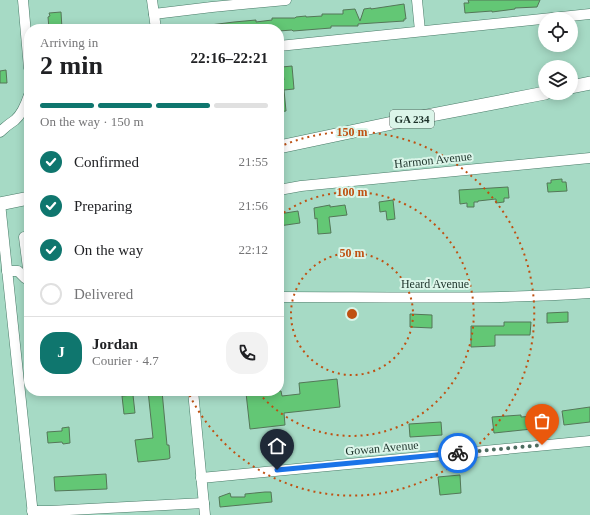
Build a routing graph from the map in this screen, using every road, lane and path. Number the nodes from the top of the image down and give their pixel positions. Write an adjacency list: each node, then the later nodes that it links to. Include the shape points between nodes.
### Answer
1 (23, 0): 8 (street)
2 (152, 0): 6 (street)
3 (286, 0): 5 (street)
4 (417, 0): 10 (street)
5 (255, 1): 6 (street)
6 (154, 14): 9 (street)
7 (590, 14): 10 (street)
8 (25, 24)
9 (155, 24)
10 (420, 31): 11 (street)
11 (284, 45)
12 (590, 83): 13 (main road)
13 (578, 86)
14 (538, 93): 17 (main road, GA 234)
15 (24, 107): 16 (street, via 16,119)
16 (0, 132)
17 (284, 146)
18 (590, 158): 19 (street, Harmon Avenue)
19 (284, 189)
20 (24, 199): 21 (main road)
21 (0, 203): 22 (street)
22 (7, 271): 23 (street, via 18,271); 25 (street)
23 (24, 275)
24 (24, 281): 25 (street)
25 (9, 285): 32 (street)
26 (590, 293): 27 (street, Heard Avenue, via 465,298)
27 (284, 297)
28 (193, 396): 30 (street)
29 (590, 441): 30 (street, Gowan Avenue)
30 (201, 478): 31 (street)
31 (204, 502): 32 (street); 33 (street)
32 (33, 513)
33 (205, 515)

